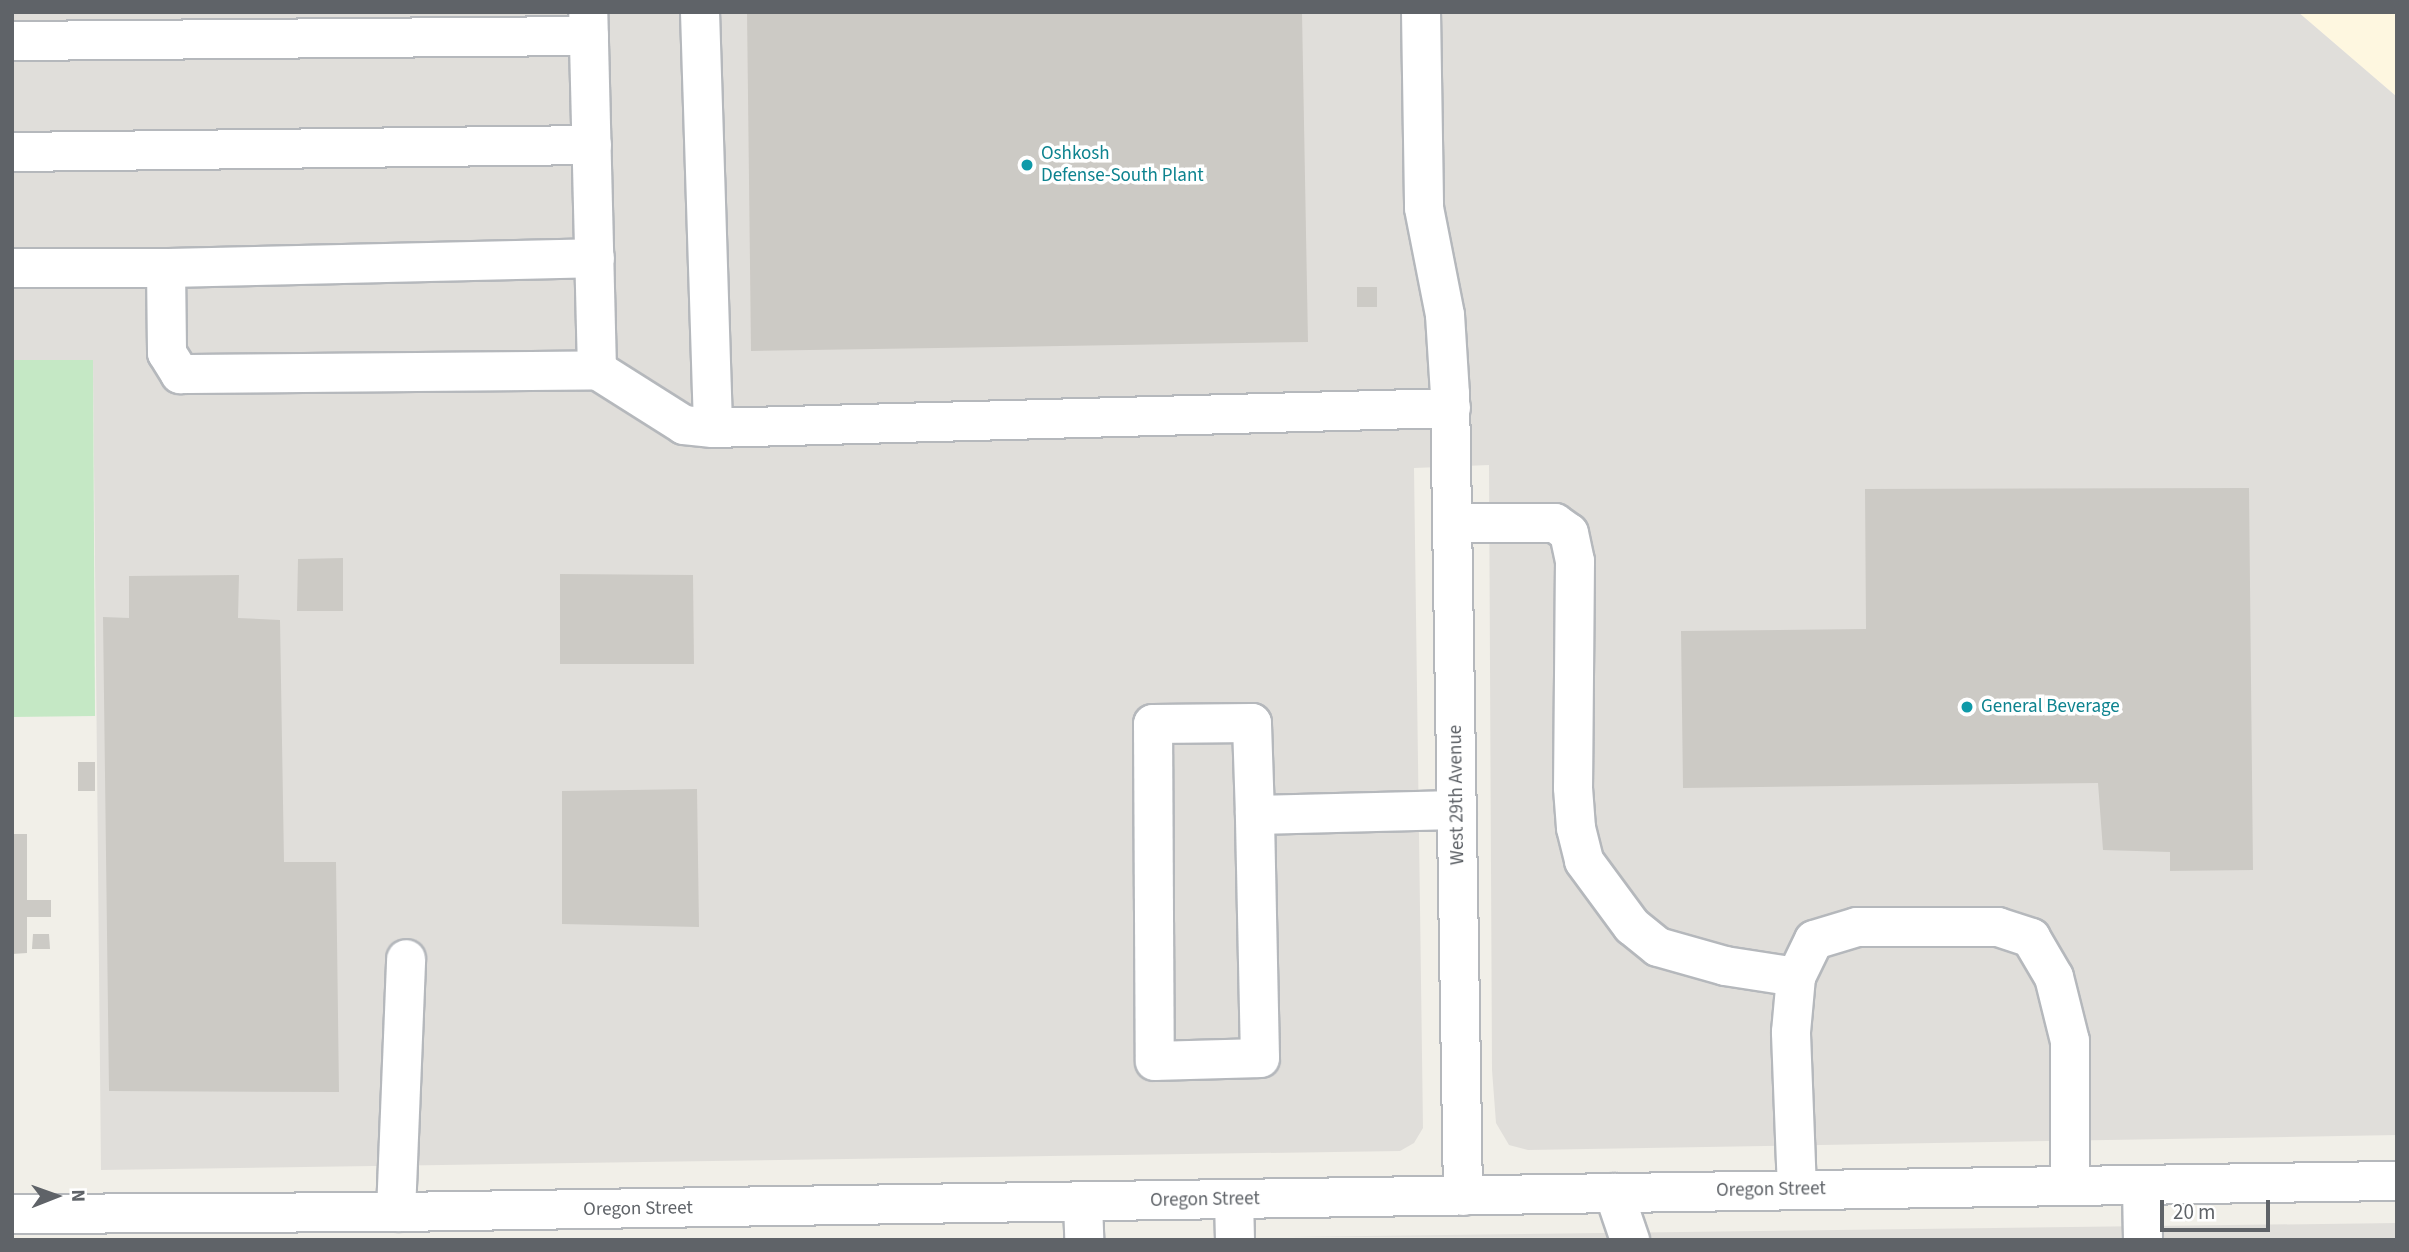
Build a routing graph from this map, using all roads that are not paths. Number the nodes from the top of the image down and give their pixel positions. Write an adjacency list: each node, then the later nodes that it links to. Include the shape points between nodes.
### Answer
1 (700, 12): 12 (street)
2 (1421, 12): 11 (street, West 29th Avenue, via 1424,208 1446,315)
3 (589, 24): 4 (street); 5 (street)
4 (12, 41)
5 (592, 145): 6 (street); 7 (street)
6 (12, 152)
7 (595, 258): 9 (street); 10 (street)
8 (12, 268): 9 (street)
9 (166, 268): 10 (street, via 167,353 180,374)
10 (597, 370): 12 (street, via 684,425)
11 (1451, 401): 12 (street); 13 (street, West 29th Avenue)
12 (713, 428)
13 (1453, 523): 14 (street, West 29th Avenue); 17 (street, via 1555,523 1569,533 1575,561 1576,828 1584,861 1632,926 1658,947 1725,966)
14 (1457, 810): 15 (street); 23 (street, West 29th Avenue)
15 (1255, 815): 15 (street, via 1252,723 1153,724 1155,1061 1260,1058)
16 (406, 959): 27 (street)
17 (1796, 977): 19 (street, via 1814,940 1857,927 1998,928 2031,938 2054,977 2070,1041); 21 (street, via 1791,1032)
18 (2397, 1181): 20 (street, Oregon Street)
19 (2070, 1185): 20 (street, Oregon Street); 21 (street, Oregon Street)
20 (2142, 1187): 32 (street)
21 (1797, 1190): 22 (street, Oregon Street)
22 (1614, 1193): 23 (street, Oregon Street); 31 (street)
23 (1463, 1196): 24 (street, Oregon Street)
24 (1234, 1199): 25 (street, Oregon Street); 30 (street)
25 (1083, 1202): 27 (street, Oregon Street); 29 (street)
26 (12, 1214): 28 (street, Oregon Street)
27 (379, 1222): 28 (street, Oregon Street)
28 (144, 1227)
29 (1084, 1240)
30 (1236, 1240)
31 (1630, 1240)
32 (2143, 1240)

